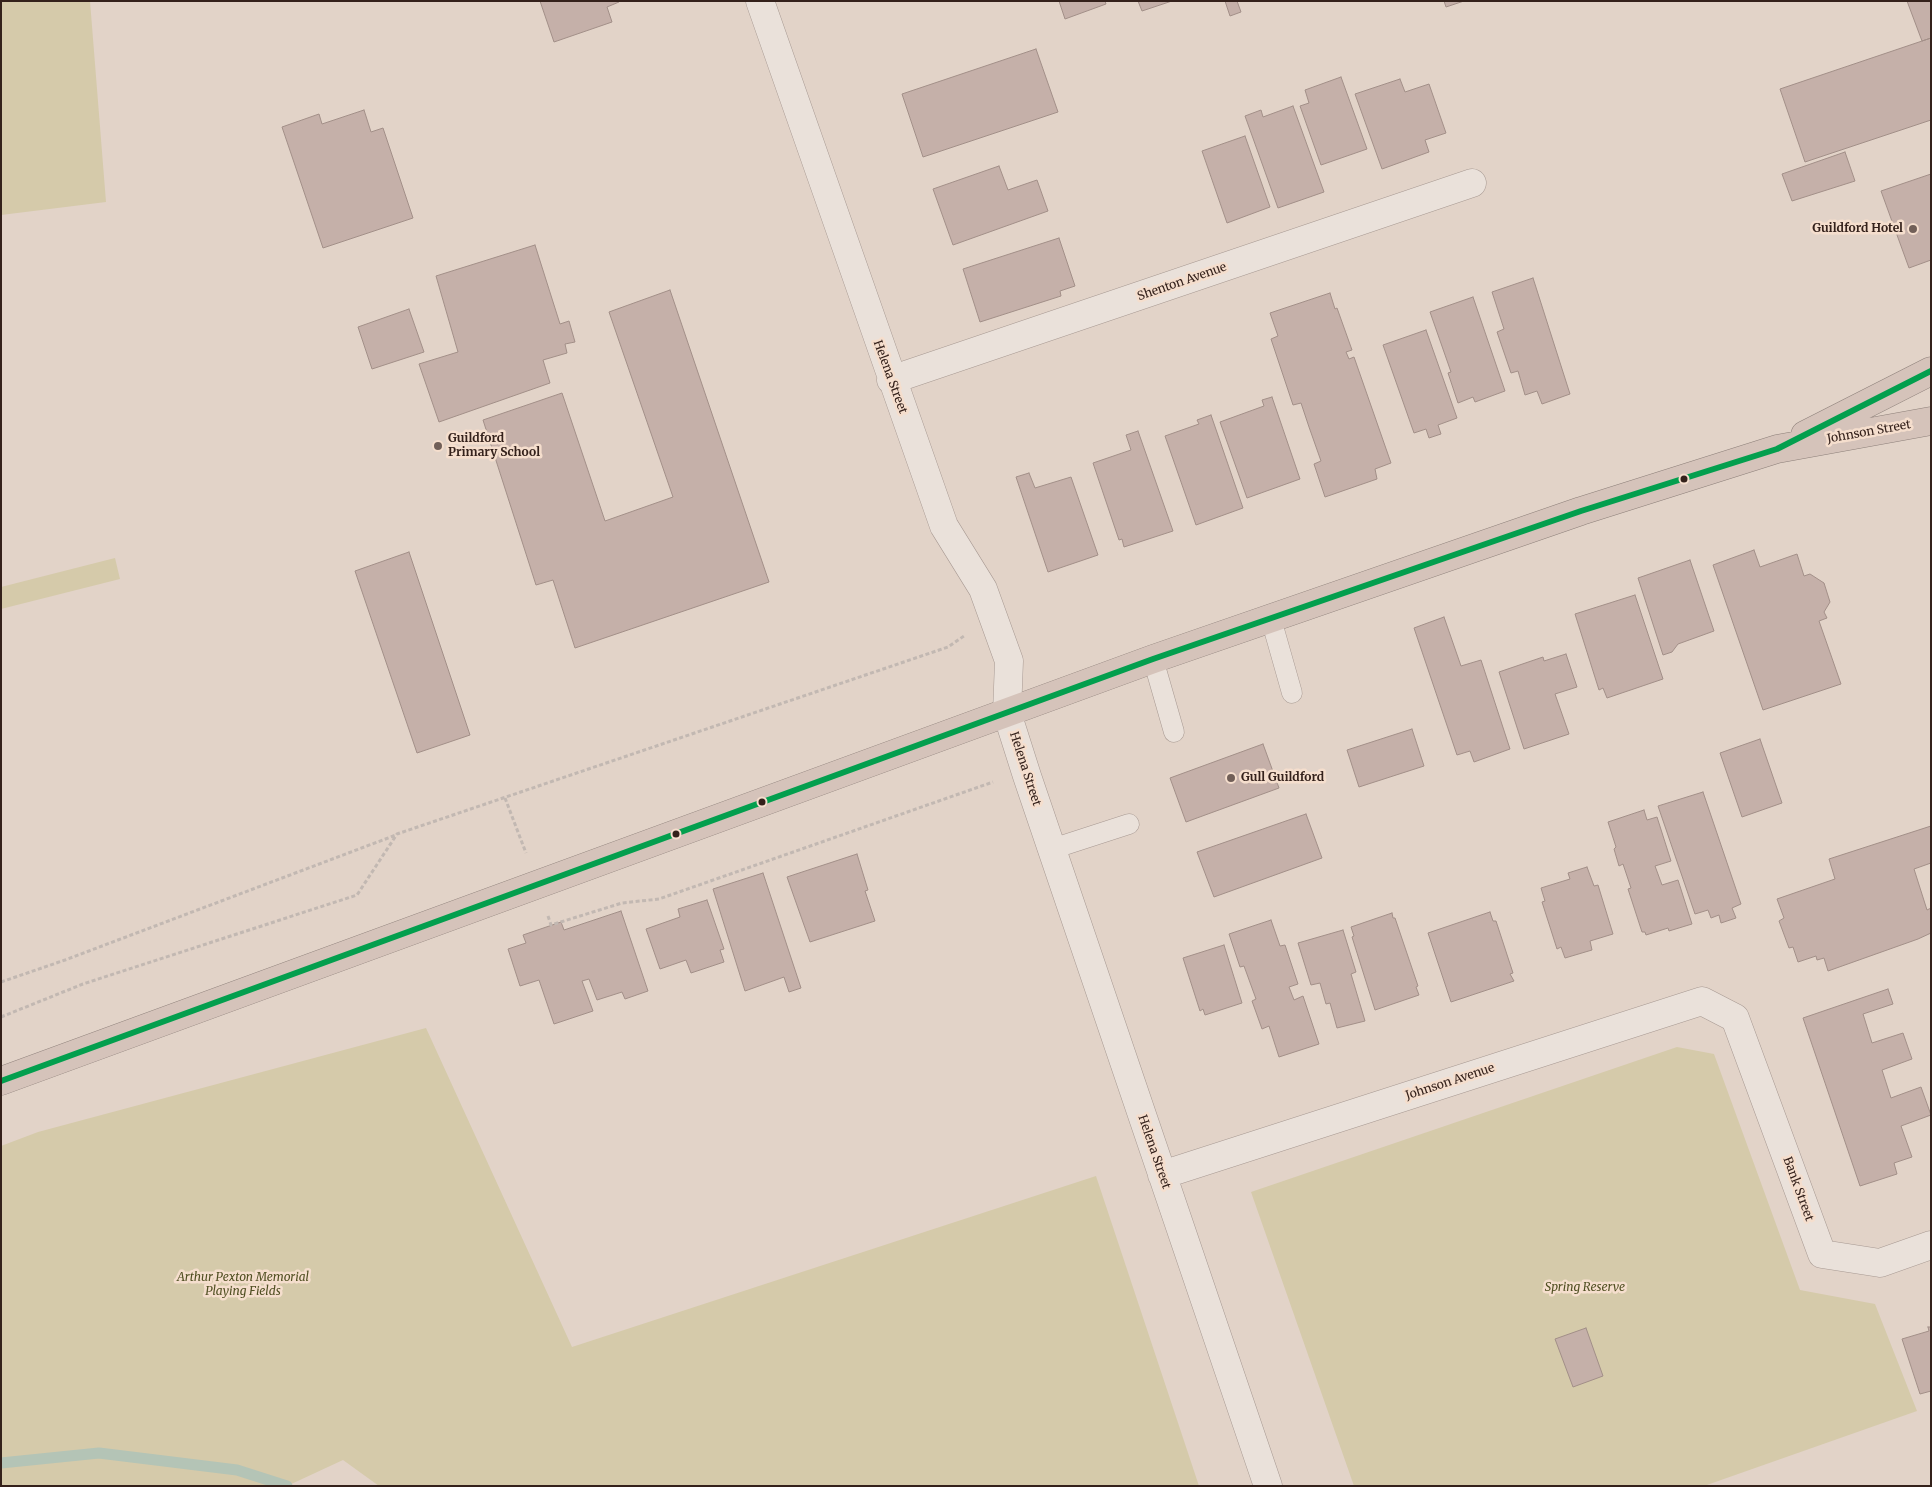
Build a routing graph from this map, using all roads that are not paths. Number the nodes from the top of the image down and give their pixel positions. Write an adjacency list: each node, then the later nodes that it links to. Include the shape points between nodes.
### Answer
1 (760, 1): 4 (street, Helena Street)
2 (1472, 184): 4 (street, Shenton Avenue)
3 (1931, 371): 6 (highway, Johnson Street)
4 (892, 380): 10 (street, Helena Street, via 944,526 984,589 1009,661)
5 (1931, 421): 6 (highway, Johnson Street)
6 (1777, 449): 7 (highway, Johnson Street, via 1582,511)
7 (1271, 619): 8 (highway, Johnson Street); 9 (lane)
8 (1153, 659): 10 (highway, Johnson Street); 11 (lane)
9 (1292, 693)
10 (1007, 713): 13 (street, Helena Street); 15 (highway, Johnson Street)
11 (1174, 732)
12 (1129, 824): 13 (lane)
13 (1052, 849): 16 (street, Helena Street)
14 (1735, 1018): 16 (street, Johnson Avenue, via 1702,1001); 17 (street, Bank Street, via 1822,1254 1880,1263)
15 (1, 1081)
16 (1162, 1175): 18 (street, Helena Street)
17 (1931, 1246)
18 (1268, 1486)

